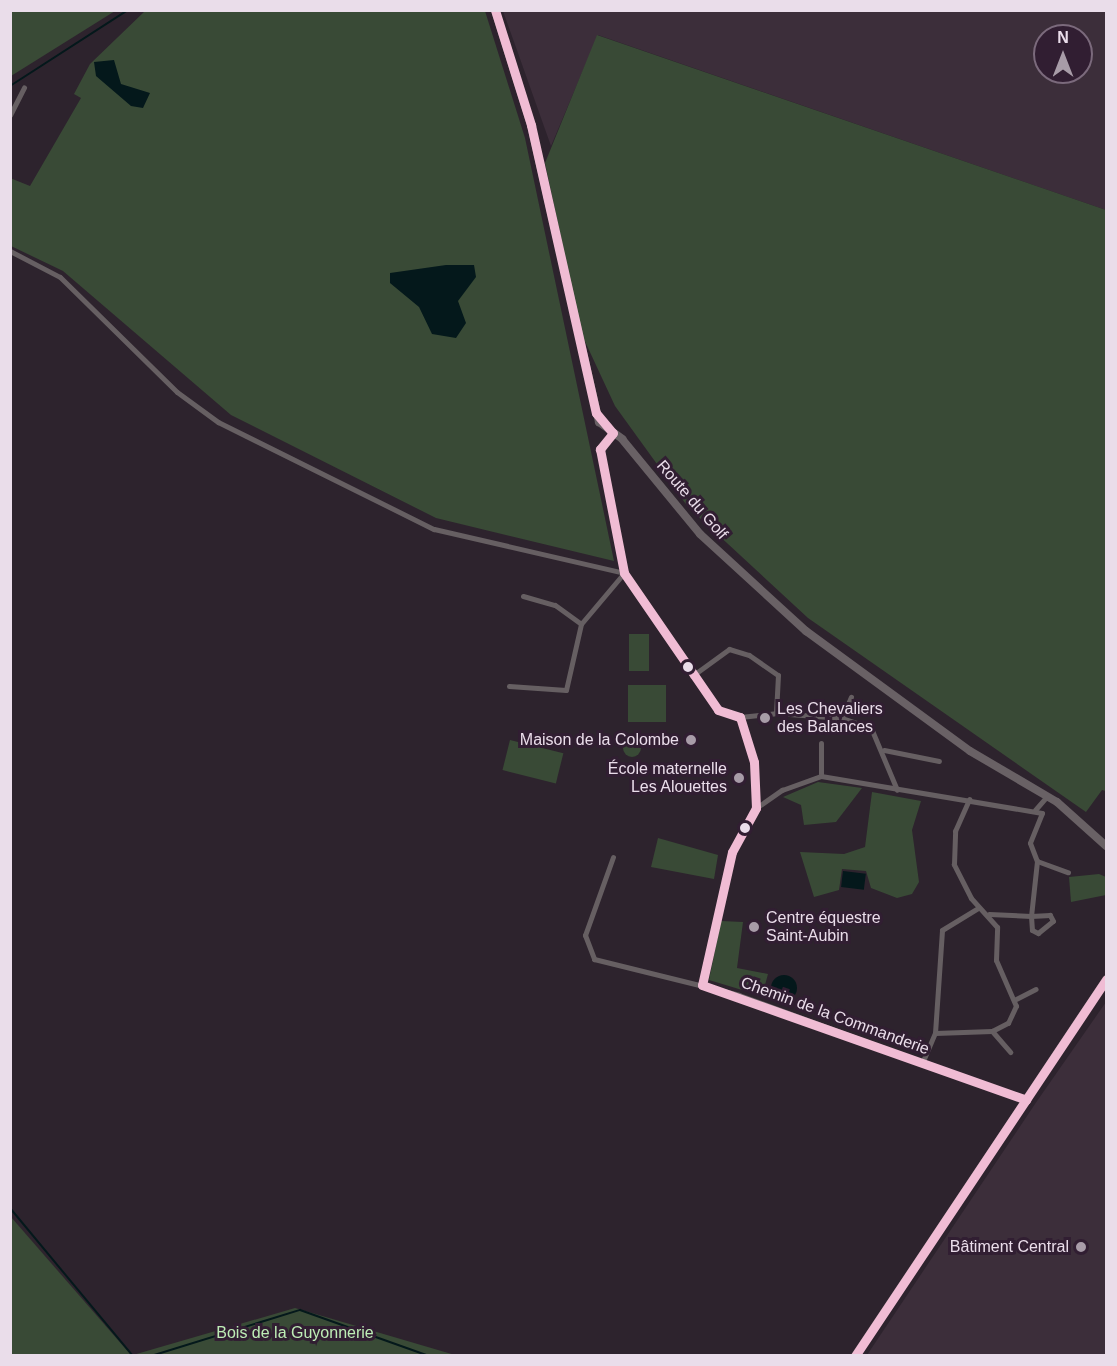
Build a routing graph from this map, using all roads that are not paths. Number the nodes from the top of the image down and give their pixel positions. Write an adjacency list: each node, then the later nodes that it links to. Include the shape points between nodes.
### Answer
1 (495, 10): 5 (street, Route du Golf, via 531,125 596,413)
2 (24, 87): 3 (street)
3 (10, 115)
4 (10, 251): 6 (street, via 60,278 177,392 218,422 434,529)
5 (613, 433): 6 (street, via 600,449); 20 (street, Route du Golf, via 700,534 806,631 970,751)
6 (624, 573): 8 (street); 9 (street)
7 (523, 596): 8 (street, via 555,605)
8 (581, 624): 10 (street, via 566,690)
9 (692, 676): 12 (street, via 729,649 748,655 778,675); 13 (street, via 718,710)
10 (509, 686)
11 (851, 697): 14 (street)
12 (776, 713): 13 (street); 14 (street)
13 (740, 717): 22 (street, via 754,762)
14 (842, 718): 16 (street, via 874,729)
15 (821, 743): 18 (street)
16 (884, 750): 17 (street); 19 (street)
17 (939, 761)
18 (821, 776): 19 (street); 22 (street, via 782,790)
19 (897, 790): 21 (street)
20 (1047, 796): 23 (street); 24 (street, Route du Golf)
21 (969, 799): 23 (street); 28 (street, via 955,831 953,856)
22 (756, 808): 32 (street, via 732,852)
23 (1035, 810): 26 (street, via 1043,817 1030,843)
24 (1107, 846)
25 (613, 857): 32 (street, Chemin de la Commanderie, via 585,935 594,959)
26 (1036, 861): 27 (street); 30 (street)
27 (1068, 872)
28 (978, 908): 29 (street); 37 (street, via 942,930)
29 (989, 914): 30 (street); 35 (street, via 997,927 996,960)
30 (1031, 915): 30 (street, via 1038,933 1053,921 1050,915)
31 (1107, 980): 33 (main road)
32 (702, 985): 39 (street, Chemin de la Commanderie)
33 (1104, 988): 40 (main road)
34 (1036, 989): 35 (street)
35 (1016, 999): 36 (street, via 1008,1023)
36 (992, 1031): 37 (street); 38 (street)
37 (935, 1033): 39 (street)
38 (1010, 1052)
39 (923, 1061): 40 (street, Chemin de la Commanderie)
40 (1026, 1100): 41 (main road)
41 (855, 1356)

